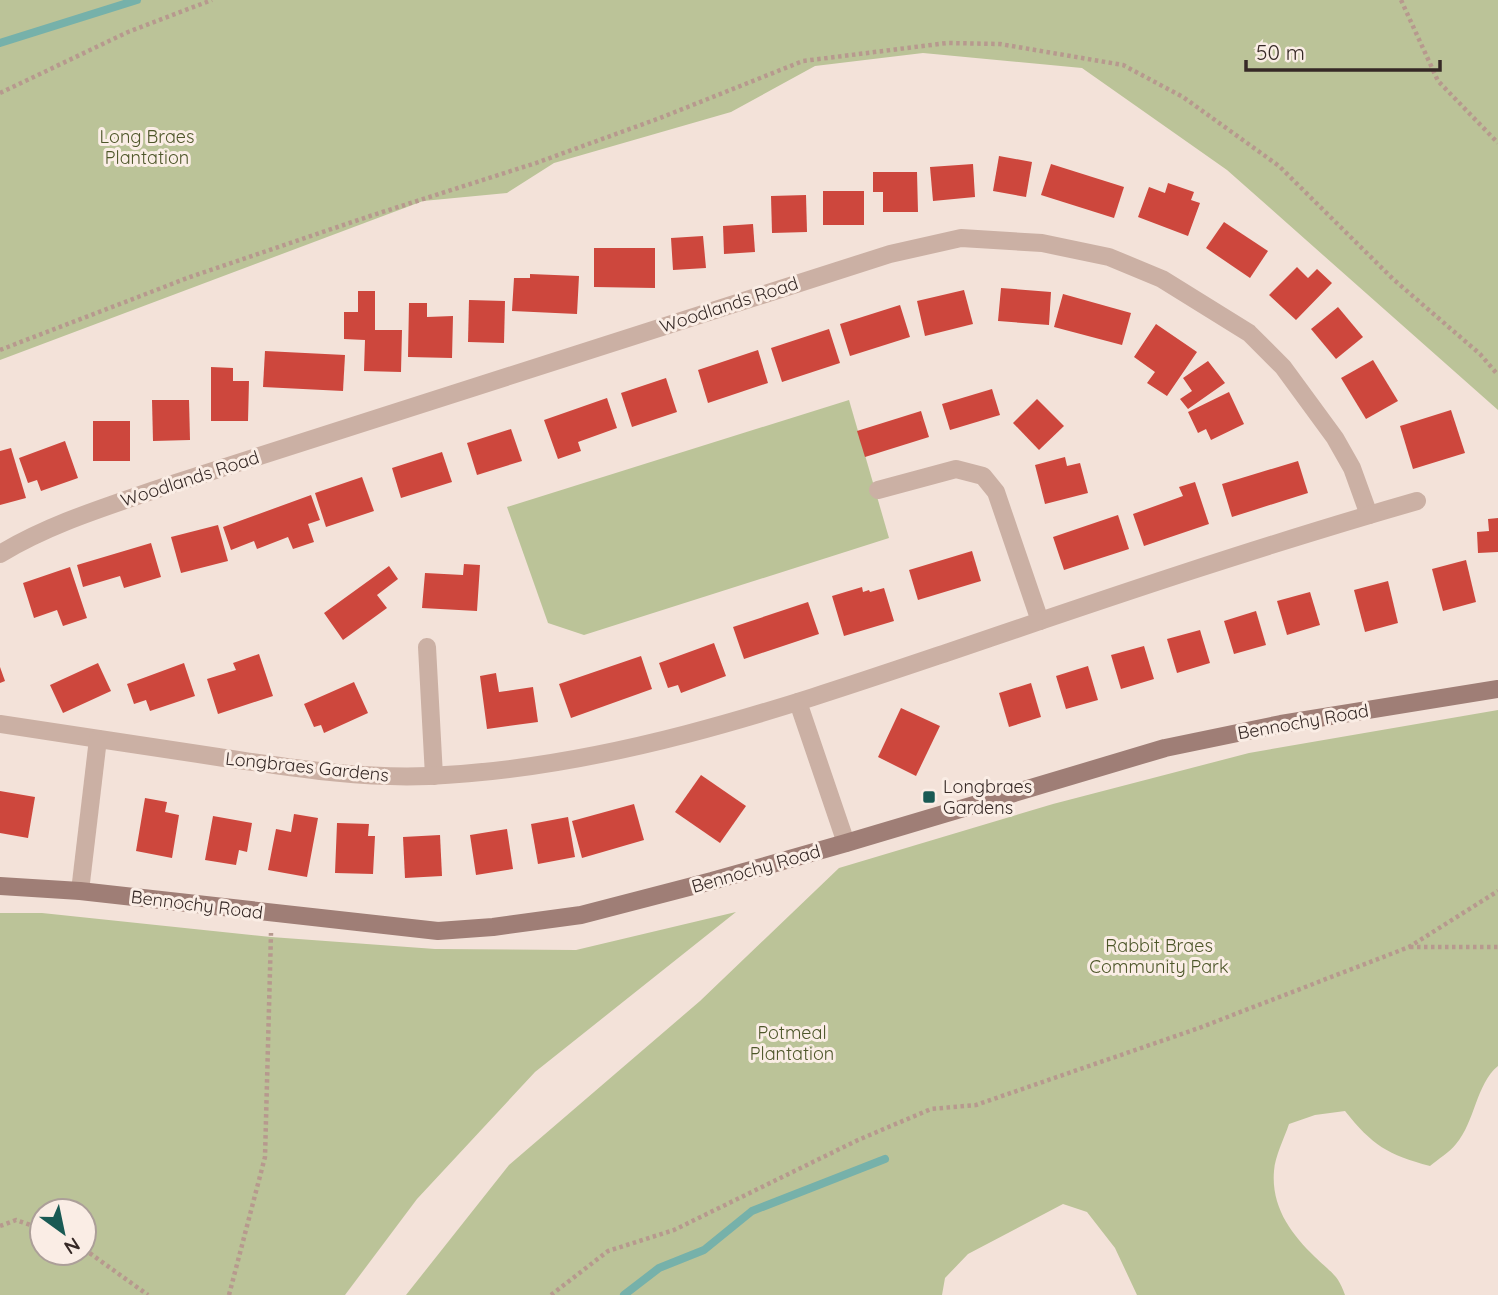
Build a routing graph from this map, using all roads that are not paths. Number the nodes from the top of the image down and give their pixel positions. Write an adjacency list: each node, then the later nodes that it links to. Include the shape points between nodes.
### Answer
1 (877, 490): 5 (street, via 956,470 983,476 996,492)
2 (1417, 501): 3 (street, Longbraes Gardens)
3 (1369, 515): 4 (street, Woodlands Road, via 1335,438 1283,367 1249,333 1162,279 1109,257 1042,243 961,238 890,254 166,486 74,518); 5 (street, Longbraes Gardens)
4 (0, 554)
5 (1040, 621): 8 (street, Longbraes Gardens)
6 (427, 647): 11 (street)
7 (1498, 689): 12 (street, Bennochy Road, via 1281,724 1166,748)
8 (798, 702): 11 (street, Longbraes Gardens, via 601,755); 12 (street)
9 (0, 724): 10 (street, Longbraes Gardens)
10 (97, 739): 11 (street, Longbraes Gardens, via 314,771); 14 (street)
11 (434, 776)
12 (846, 843): 14 (street, Bennochy Road, via 581,915 438,931)
13 (0, 886): 14 (street, Bennochy Road)
14 (80, 891)

